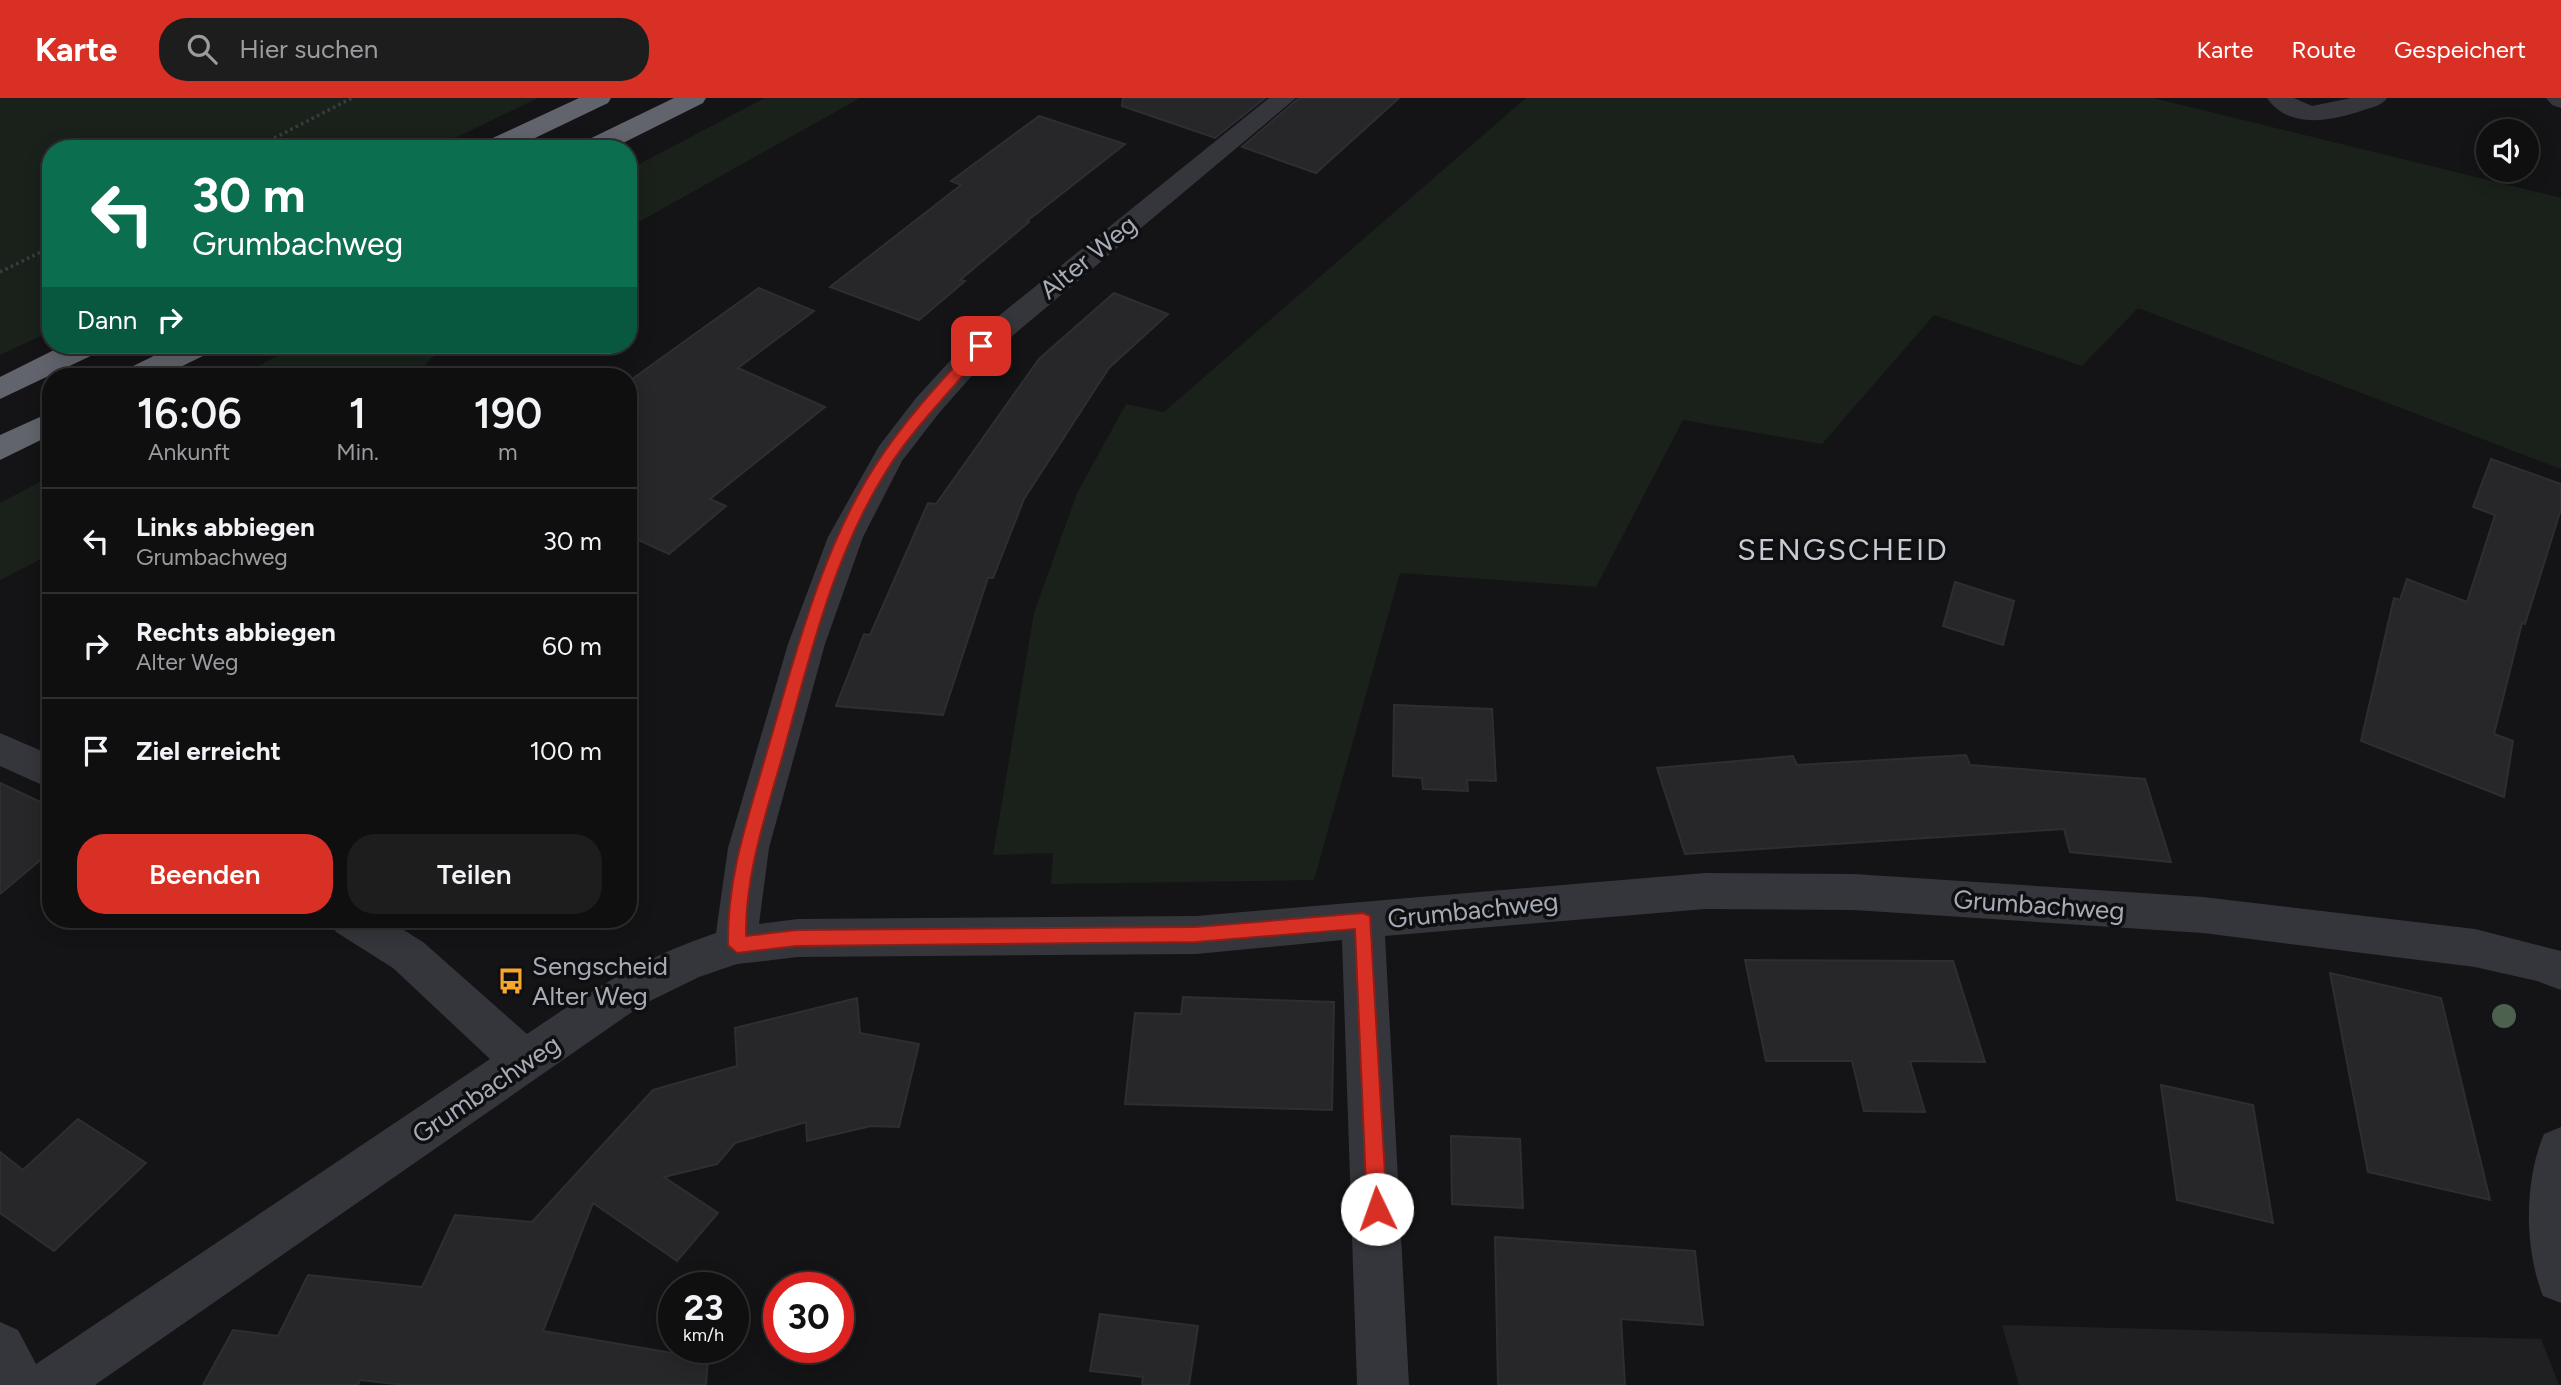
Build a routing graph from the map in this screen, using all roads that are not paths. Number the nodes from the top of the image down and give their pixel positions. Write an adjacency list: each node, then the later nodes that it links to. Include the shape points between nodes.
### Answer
1 (600, 98): 6 (highway)
2 (694, 98): 7 (highway)
3 (1284, 98): 20 (street, Alter Weg, via 981,346 881,468 843,540 801,660 745,859 736,903)
4 (2279, 98): 5 (street, via 2303,113 2332,112)
5 (2375, 98)
6 (510, 140)
7 (608, 140)
8 (70, 354): 10 (highway)
9 (182, 354): 12 (highway)
10 (42, 368)
11 (42, 368): 13 (highway)
12 (154, 368)
13 (0, 389)
14 (42, 427): 15 (highway)
15 (0, 449)
16 (0, 748): 17 (street)
17 (42, 769)
18 (1363, 921): 20 (street, Grumbachweg, via 1196,935 797,938); 21 (street, Grumbachweg, via 1705,891 1854,892 2203,915 2475,948); 28 (street)
19 (365, 928): 22 (street, via 408,956)
20 (737, 945): 22 (street, Grumbachweg, via 686,962 627,991)
21 (2561, 971)
22 (526, 1062): 27 (street, Grumbachweg)
23 (2561, 1150): 24 (street, via 2555,1235)
24 (2561, 1278)
25 (0, 1348): 26 (street)
26 (19, 1385)
27 (50, 1385)
28 (1382, 1385)

